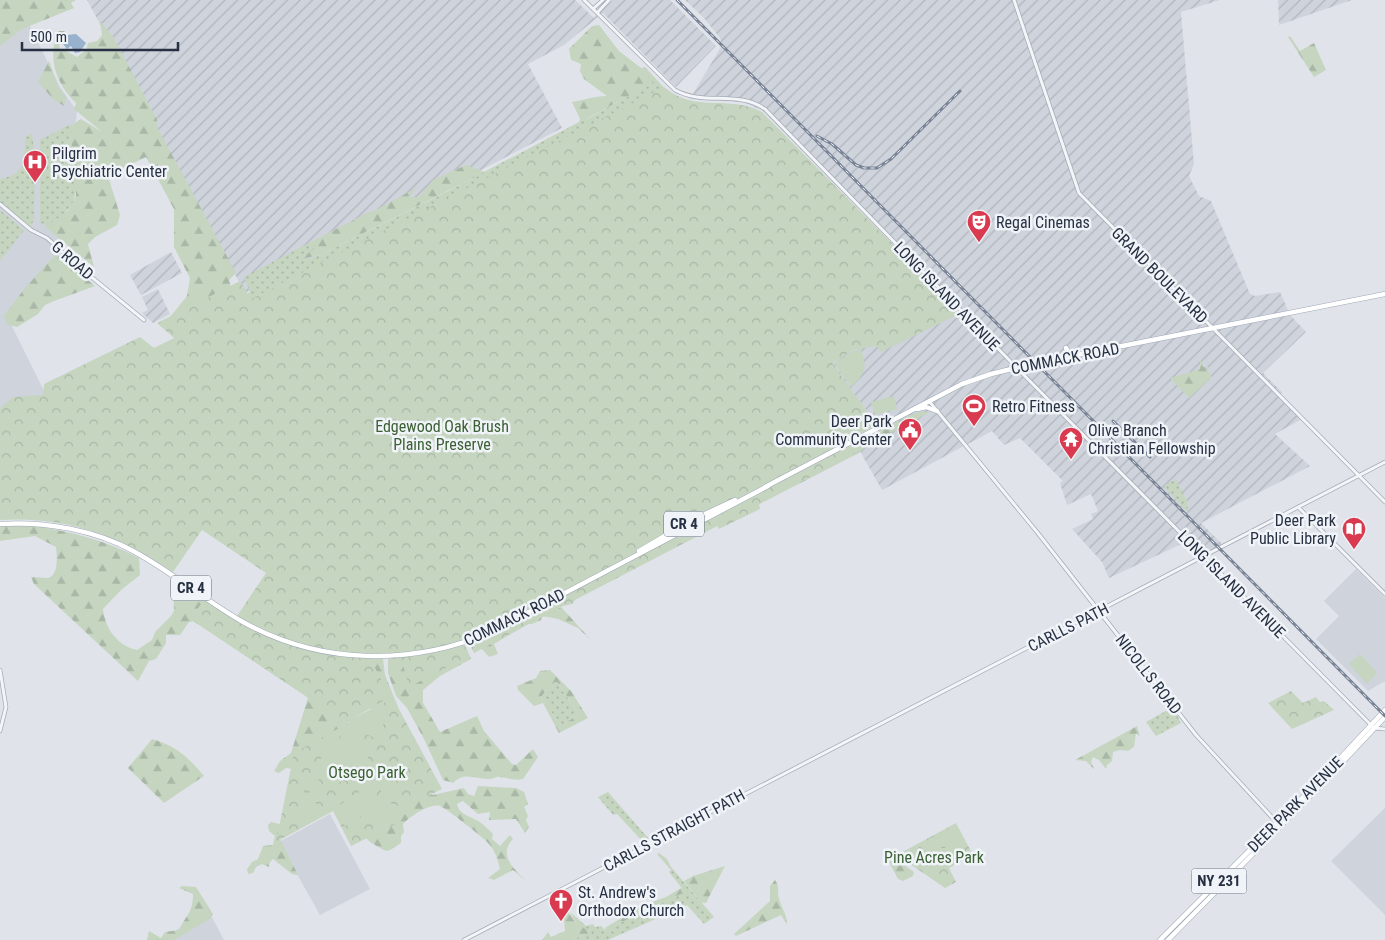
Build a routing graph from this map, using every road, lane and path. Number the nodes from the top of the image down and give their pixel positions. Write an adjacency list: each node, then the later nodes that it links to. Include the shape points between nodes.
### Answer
1 (584, 0): 5 (street, LONG ISLAND AVENUE)
2 (603, 0): 5 (street)
3 (609, 0): 5 (street)
4 (1014, 0): 9 (street, GRAND BOULEVARD, via 1079,193)
5 (595, 11): 12 (street, LONG ISLAND AVENUE, via 675,90 693,97 745,99 765,109)
6 (0, 204): 8 (street, G ROAD, via 31,230 42,234)
7 (1385, 294): 9 (main road, COMMACK ROAD / CR 4)
8 (144, 320)
9 (1215, 329): 11 (main road, COMMACK ROAD / CR 4); 17 (street, GRAND BOULEVARD)
10 (1066, 348): 11 (main road)
11 (1078, 356): 12 (main road, COMMACK ROAD / CR 4)
12 (1017, 368): 13 (main road, COMMACK ROAD / CR 4, via 979,378); 21 (street, LONG ISLAND AVENUE)
13 (929, 401): 14 (main road, COMMACK ROAD / CR 4); 15 (street, NICOLLS ROAD)
14 (913, 409): 15 (main road, via 926,407); 20 (main road, COMMACK ROAD / CR 4, via 497,629 466,642 414,654 350,655 307,648 261,631 119,544 53,526)
15 (937, 410): 23 (street, NICOLLS ROAD)
16 (1385, 462): 17 (street, CARLLS PATH)
17 (1359, 476): 18 (street, GRAND BOULEVARD); 19 (street, CARLLS PATH)
18 (1385, 502)
19 (1298, 507): 21 (street, CARLLS PATH); 22 (street)
20 (0, 524)
21 (1204, 557): 23 (street, CARLLS PATH); 27 (street, LONG ISLAND AVENUE)
22 (1385, 594)
23 (1099, 610): 32 (street, CARLLS PATH); 33 (street, NICOLLS ROAD, via 1196,735)
24 (0, 670): 29 (street, via 6,707)
25 (1385, 710): 27 (main road, DEER PARK AVENUE / NY 231)
26 (1384, 718): 27 (main road, DEER PARK AVENUE / NY 231); 28 (street)
27 (1373, 727): 28 (street); 30 (main road, DEER PARK AVENUE / NY 231); 31 (main road, DEER PARK AVENUE / NY 231)
28 (1385, 728)
29 (0, 730)
30 (1336, 764): 31 (main road); 33 (main road, DEER PARK AVENUE / NY 231)
31 (1334, 772): 33 (main road, DEER PARK AVENUE / NY 231)
32 (777, 777): 34 (street, CARLLS STRAIGHT PATH)
33 (1279, 824): 35 (main road, DEER PARK AVENUE / NY 231); 36 (main road, DEER PARK AVENUE / NY 231)
34 (464, 940)
35 (1160, 940)
36 (1168, 940)

